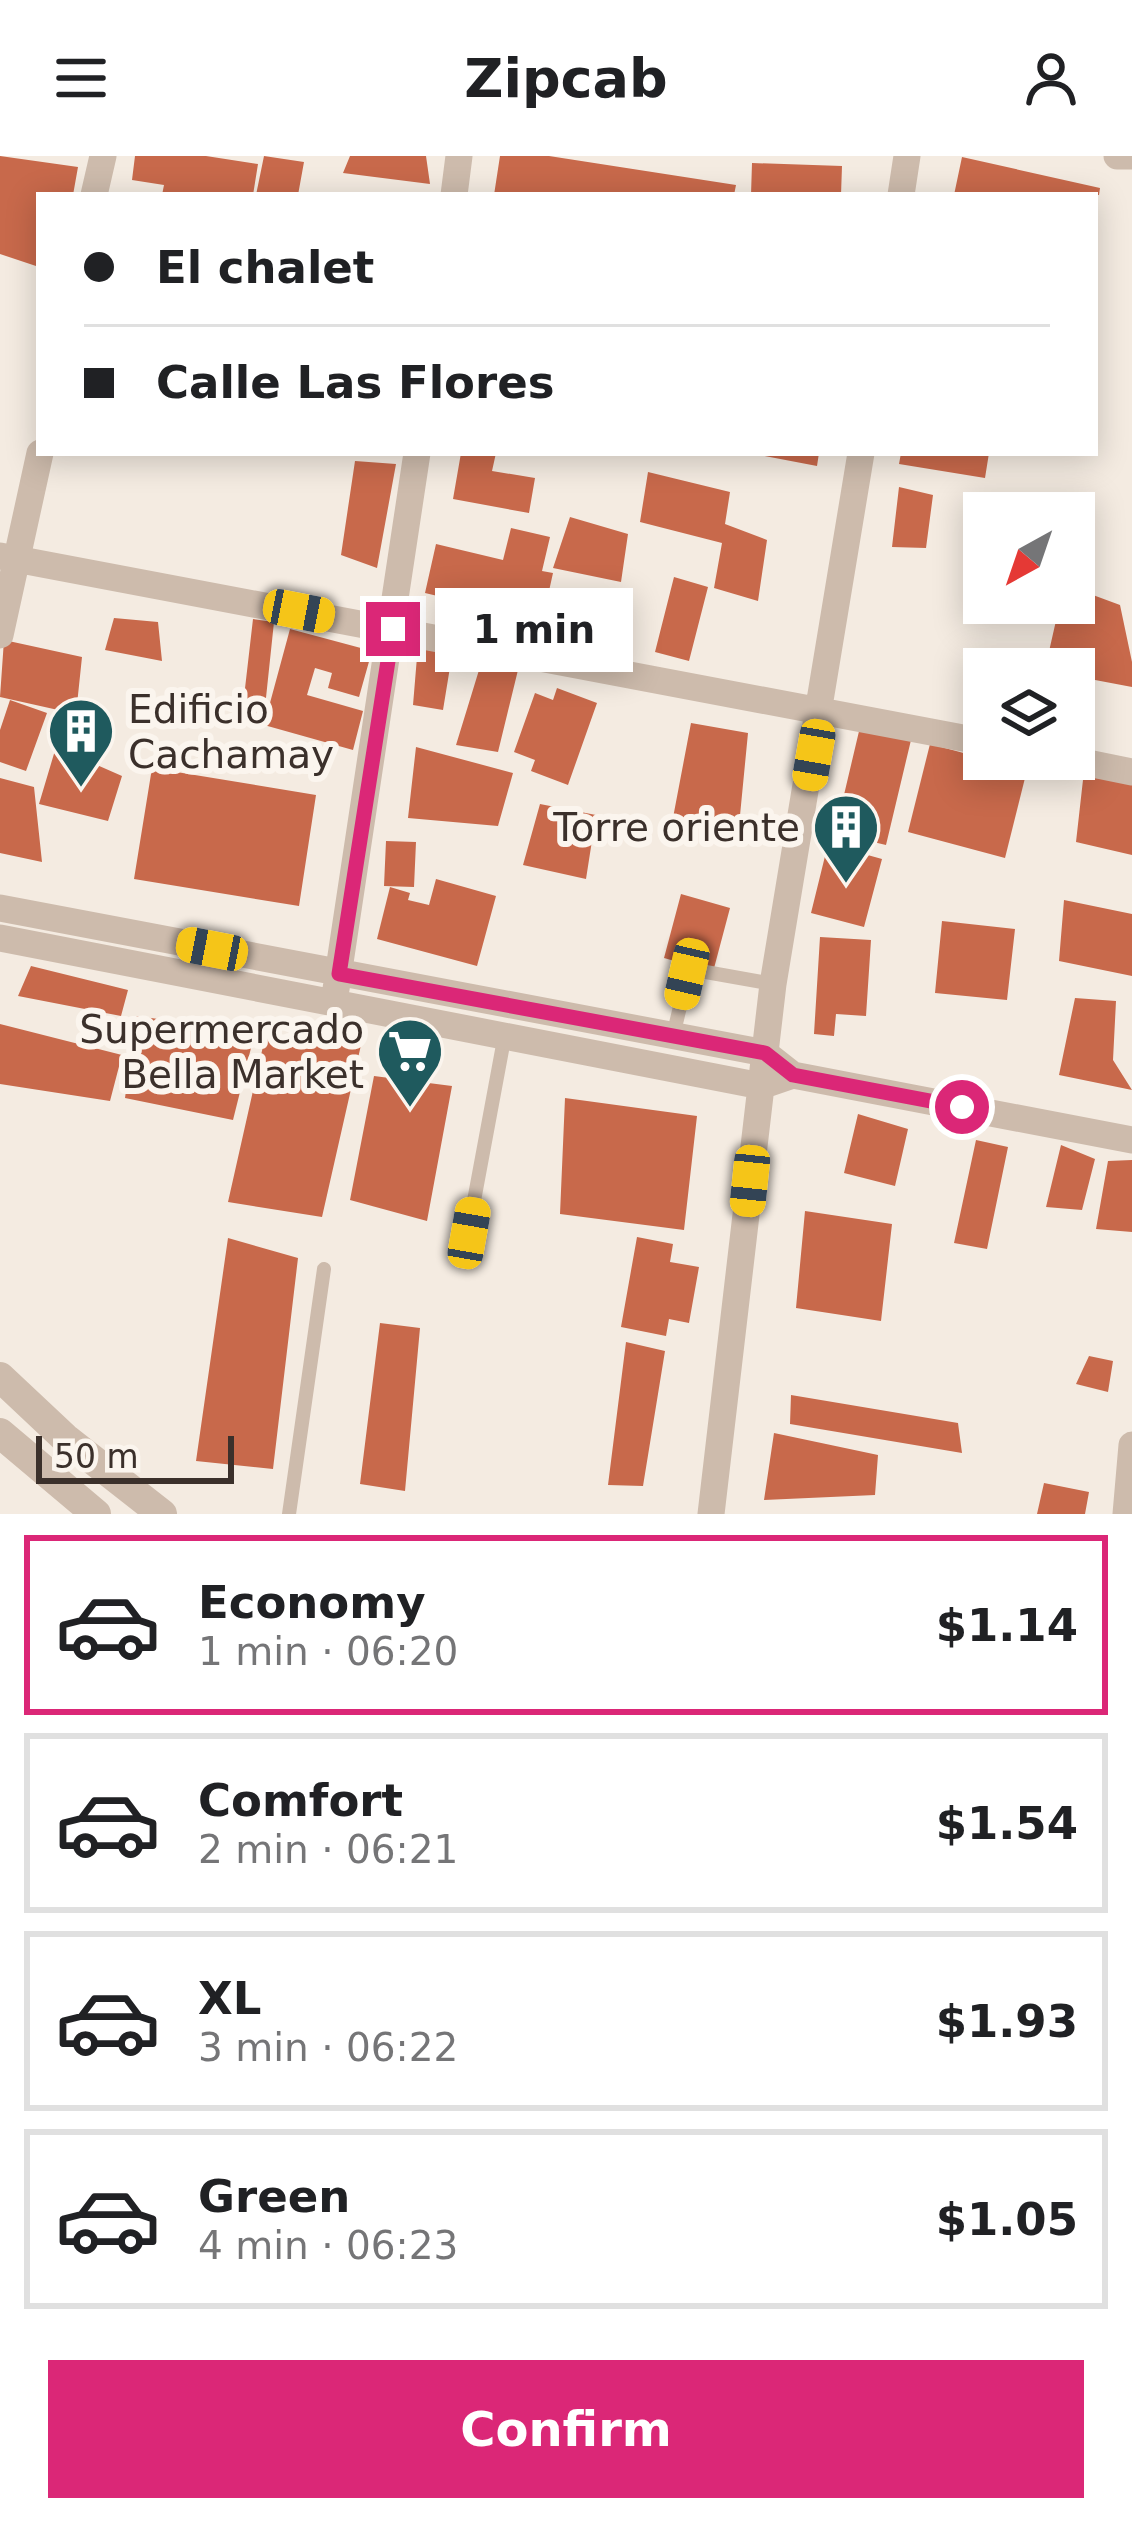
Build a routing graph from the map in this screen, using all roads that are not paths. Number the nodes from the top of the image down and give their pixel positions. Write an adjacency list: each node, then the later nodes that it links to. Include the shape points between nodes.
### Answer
1 (103, 156): 6 (street)
2 (459, 156): 7 (street)
3 (908, 156): 8 (street)
4 (1117, 156): 5 (street)
5 (1132, 156)
6 (95, 192)
7 (454, 192)
8 (902, 192)
9 (39, 456): 12 (street)
10 (417, 456): 13 (street)
11 (861, 456): 15 (street)
12 (9, 558): 13 (street); 14 (street)
13 (393, 629): 15 (street); 22 (street)
14 (0, 635)
15 (822, 710): 16 (street); 21 (street)
16 (963, 738)
17 (1095, 764): 18 (street)
18 (1132, 772)
19 (0, 908): 22 (street)
20 (0, 938): 22 (street)
21 (773, 984): 24 (lane, via 689,970); 25 (street)
22 (337, 987): 23 (street); 24 (street)
23 (505, 1034): 27 (street); 29 (lane)
24 (673, 1036): 25 (street)
25 (765, 1053): 26 (street); 27 (street)
26 (793, 1075): 27 (street); 28 (street)
27 (761, 1086): 37 (street)
28 (1132, 1140)
29 (469, 1233)
30 (325, 1269): 36 (lane)
31 (0, 1377): 35 (street)
32 (0, 1433): 34 (street)
33 (1132, 1445): 38 (street)
34 (96, 1514)
35 (162, 1514)
36 (289, 1514)
37 (711, 1514)
38 (1126, 1514)

